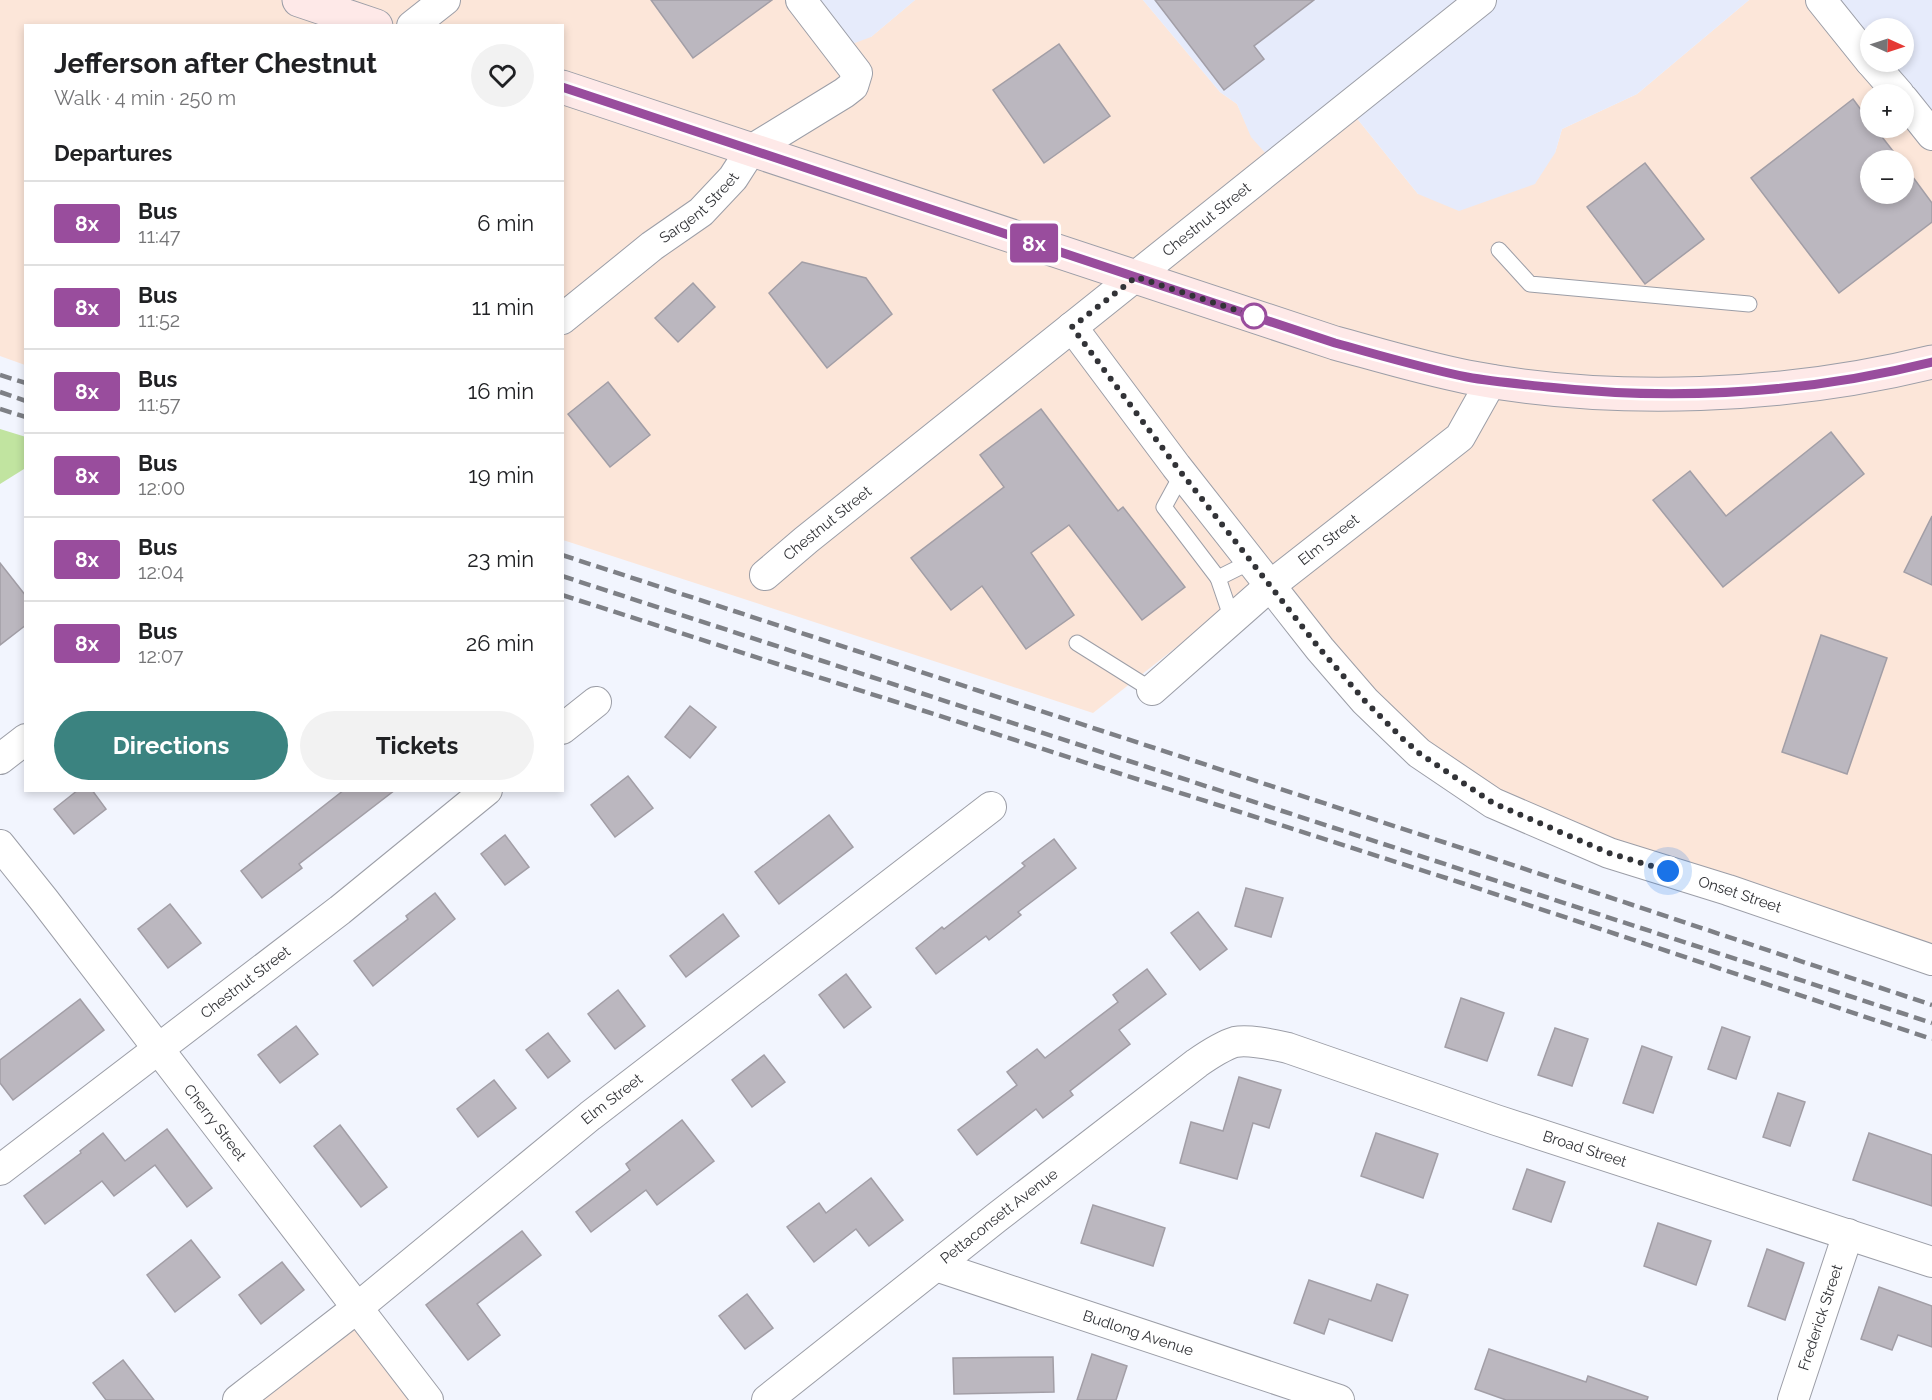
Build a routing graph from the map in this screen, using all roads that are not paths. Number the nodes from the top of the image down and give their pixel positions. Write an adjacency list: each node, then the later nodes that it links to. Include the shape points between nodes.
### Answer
1 (299, 0): 6 (main road)
2 (445, 0): 7 (street)
3 (801, 0): 14 (street, Sargent Street, via 857,73 853,86)
4 (1481, 0): 16 (street, Chestnut Street)
5 (1821, 0): 8 (street)
6 (370, 24)
7 (415, 24)
8 (1860, 48)
9 (1880, 72): 10 (street)
10 (1891, 84)
11 (564, 88): 14 (main road)
12 (1914, 112): 13 (street)
13 (1932, 135)
14 (751, 150): 16 (main road); 18 (street, Sargent Street, via 733,178 701,212)
15 (1499, 250): 17 (lane, via 1530,284)
16 (1136, 277): 19 (street, Chestnut Street); 21 (main road, via 1346,346 1429,369)
17 (1749, 304)
18 (564, 317)
19 (1072, 327): 22 (street, Onset Street); 24 (street, Chestnut Street)
20 (1932, 362): 21 (main road, via 1812,385 1722,392 1583,391)
21 (1492, 380): 26 (street, Elm Street, via 1461,437)
22 (1182, 474): 23 (street, Onset Street); 25 (lane, via 1164,507)
23 (1252, 561): 25 (lane); 26 (street, Onset Street)
24 (765, 575)
25 (1218, 578): 27 (lane)
26 (1271, 585): 27 (street, Elm Street); 37 (street, Onset Street, via 1320,649 1403,739 1493,803 1609,853)
27 (1232, 620): 29 (street, Elm Street)
28 (1077, 643): 29 (lane)
29 (1152, 690)
30 (596, 702): 31 (street)
31 (564, 727)
32 (24, 741): 33 (street)
33 (0, 759)
34 (485, 792): 39 (street, Chestnut Street)
35 (991, 807): 44 (street, Elm Street, via 590,1116)
36 (0, 845): 39 (street, Cherry Street)
37 (1932, 960)
38 (1236, 1042): 41 (street, Broad Street, via 1288,1048); 43 (street, Pettaconsett Avenue, via 1197,1063)
39 (158, 1050): 40 (street, Chestnut Street); 44 (street, Cherry Street)
40 (0, 1170)
41 (1848, 1234): 42 (street, Broad Street); 49 (street, Frederick Street)
42 (1932, 1263)
43 (936, 1266): 47 (street, Pettaconsett Avenue); 48 (street, Budlong Avenue)
44 (357, 1308): 45 (street, Elm Street); 46 (street, Cherry Street)
45 (238, 1400)
46 (428, 1400)
47 (767, 1400)
48 (1339, 1400)
49 (1793, 1400)

